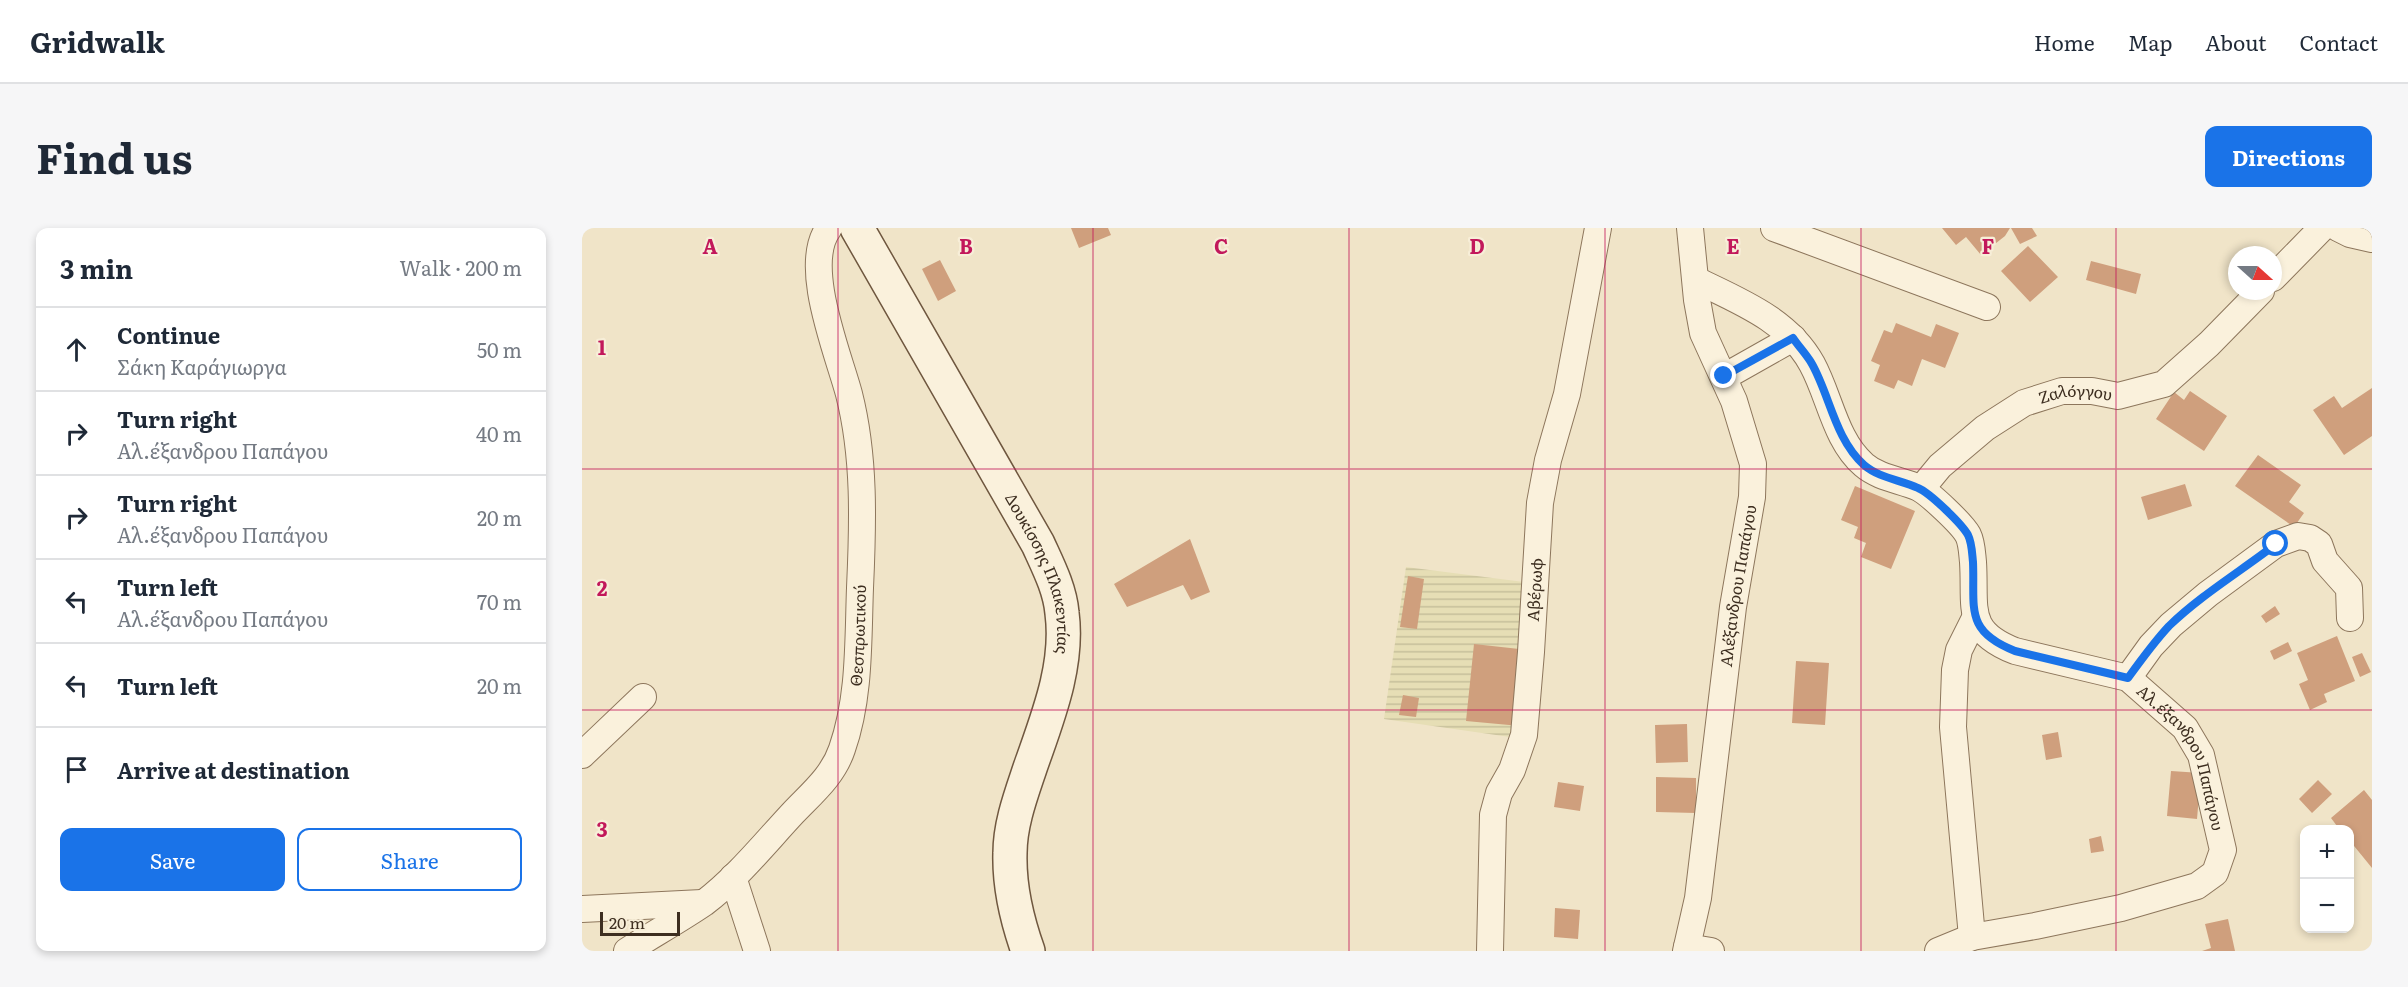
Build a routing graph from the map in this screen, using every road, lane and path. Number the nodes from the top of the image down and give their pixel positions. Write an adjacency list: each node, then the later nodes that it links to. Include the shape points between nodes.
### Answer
1 (829, 228): 21 (street, Θεσπρωτικού, via 819,250 820,279 853,414 862,483 854,705 842,751 829,774)
2 (857, 228): 28 (main road, Δουκίσσης Πλακεντίας, via 1038,544 1058,592 1064,639 1061,662 1045,727 1019,802 1010,852 1016,911)
3 (1598, 228): 29 (street, Αβέρωφ, via 1567,394 1540,503 1524,735 1492,815)
4 (1690, 228): 10 (street, Αλέξανδρου Παπάγου)
5 (1774, 228): 12 (street)
6 (2322, 228): 9 (street)
7 (2338, 228): 8 (street)
8 (2372, 238)
9 (2282, 269)
10 (1696, 280): 13 (street, via 1769,318); 14 (street, Αλέξανδρου Παπάγου, via 1703,333)
11 (2251, 300): 15 (street, Ζαλόγγου, via 2164,384 2118,396 2062,391 2024,403 1985,428 1940,466)
12 (1987, 308)
13 (1793, 338): 14 (street); 15 (street, via 1813,365 1833,417 1854,454 1881,475)
14 (1724, 376): 25 (street, Αλέξανδρου Παπάγου, via 1753,464 1752,497 1733,607)
15 (1921, 489): 16 (street, via 1967,534)
16 (1975, 618): 18 (street, Αλ.έξανδρου Παπάγου, via 2000,645); 24 (street, via 1959,650 1953,727)
17 (2350, 618): 18 (street, via 2349,588 2325,561 2319,544 2298,536 2276,544 2180,617 2151,646)
18 (2128, 678): 24 (street, Αλ.έξανδρου Παπάγου, via 2175,717 2201,755 2222,839 2223,850 2215,873 2197,886 2121,908)
19 (643, 697): 20 (street)
20 (582, 755)
21 (733, 878): 22 (street, Θεσπρωτικού); 27 (street)
22 (704, 903): 23 (street); 26 (street, Θεσπρωτικού)
23 (582, 909)
24 (1972, 937): 30 (street, Αλ.έξανδρου Παπάγου)
25 (1695, 950)
26 (627, 951)
27 (757, 951)
28 (1028, 951)
29 (1490, 951)
30 (1938, 951)

